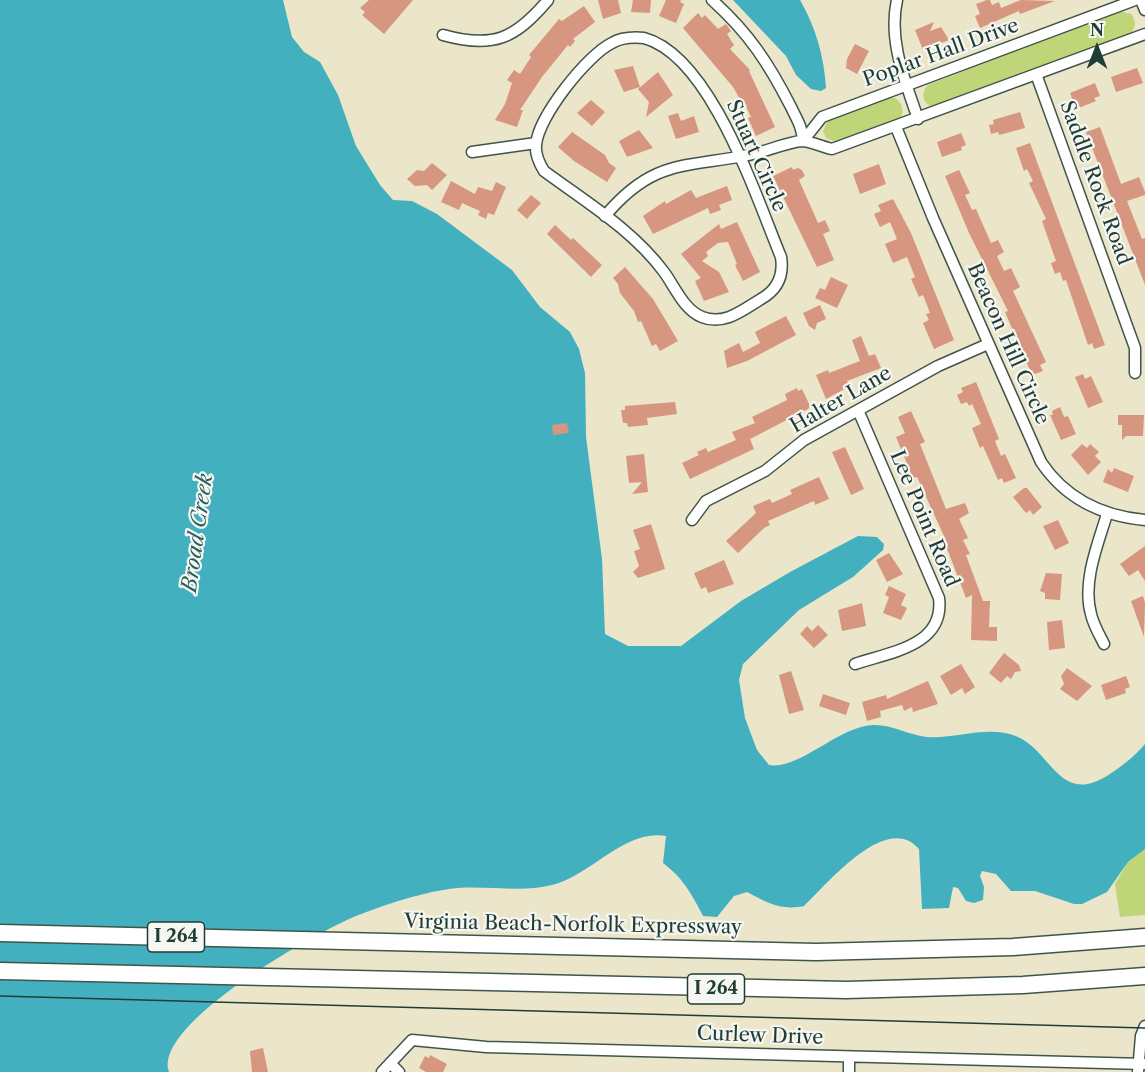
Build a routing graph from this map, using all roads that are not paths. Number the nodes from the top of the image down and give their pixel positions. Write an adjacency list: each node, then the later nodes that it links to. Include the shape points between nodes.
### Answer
1 (548, 0): 8 (street, via 519,31 505,38 478,42)
2 (712, 0): 13 (street, via 767,61 800,122)
3 (897, 0): 10 (street, via 896,52)
4 (1136, 0): 10 (street, Poplar Hall Drive)
5 (1141, 0): 6 (street)
6 (1145, 10)
7 (1145, 34): 9 (street)
8 (443, 35)
9 (1036, 74): 11 (street); 19 (street, Saddle Rock Road, via 1135,348)
10 (907, 85): 11 (street); 13 (street, Poplar Hall Drive, via 822,117)
11 (918, 119): 12 (street)
12 (896, 127): 13 (street, via 832,149); 18 (street, Beacon Hill Circle)
13 (803, 141): 16 (street)
14 (536, 143): 15 (street); 16 (street, Stuart Circle, via 550,110 587,63 611,43 644,38 673,52 705,91); 17 (street, Stuart Circle, via 544,171)
15 (472, 152)
16 (739, 157): 17 (street, via 664,170 628,192); 17 (street, Stuart Circle, via 783,266 770,293 729,318 712,320 691,311 643,248)
17 (605, 216)
18 (988, 344): 20 (street, Halter Lane, via 938,366); 21 (street, Beacon Hill Circle, via 1046,468 1074,496)
19 (1135, 373)
20 (858, 410): 22 (street, Halter Lane, via 804,440 765,471 706,501); 25 (street, Lee Point Road, via 940,608 935,627 921,642)
21 (1107, 513): 23 (street, Beacon Hill Circle); 24 (street, via 1089,593 1091,616)
22 (692, 520)
23 (1145, 520)
24 (1104, 644)
25 (855, 664)
26 (0, 933): 27 (highway, Virginia Beach-Norfolk Expressway / I 264, via 816,952 1013,947)
27 (1145, 937)
28 (0, 972): 29 (highway, I 264, via 846,990 1001,986)
29 (1145, 976)
30 (1145, 1026): 34 (street, Curlew Drive)
31 (849, 1057): 32 (street, Curlew Drive, via 486,1047 412,1040); 33 (street, Curlew Drive); 37 (street)
32 (390, 1063): 35 (street, Curlew Drive); 36 (street)
33 (986, 1066): 34 (street, Curlew Drive)
34 (1140, 1067)
35 (382, 1072)
36 (399, 1072)
37 (849, 1072)

